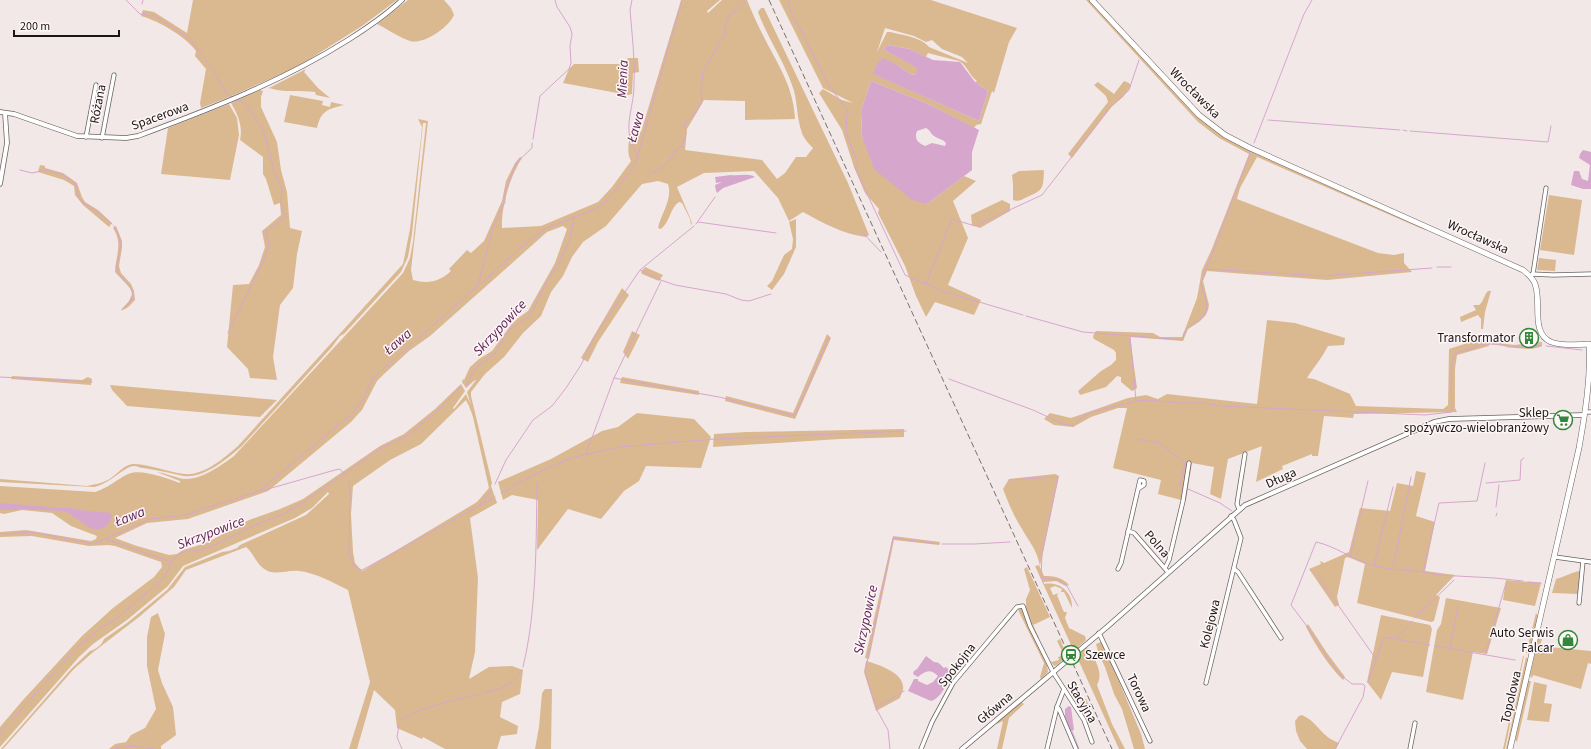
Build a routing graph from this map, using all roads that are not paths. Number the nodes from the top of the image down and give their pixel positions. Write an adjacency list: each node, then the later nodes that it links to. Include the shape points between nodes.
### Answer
1 (402, 0): 7 (street, Spacerowa, via 365,29 288,74 138,136)
2 (1092, 0): 11 (main road, Wrocławska, via 1199,115 1224,135)
3 (114, 75): 7 (street, Różana)
4 (96, 85): 6 (street)
5 (2, 112): 6 (street, Spacerowa); 8 (street, via 7,143)
6 (86, 137): 7 (street, Spacerowa)
7 (102, 138)
8 (0, 184)
9 (1546, 188): 11 (street)
10 (1591, 274): 11 (street)
11 (1532, 275): 12 (main road, via 1537,291 1538,321 1545,337 1560,344)
12 (1590, 344): 14 (main road)
13 (1591, 412): 14 (street, Długa)
14 (1585, 414): 18 (street, Długa, via 1449,418 1434,422 1251,501); 21 (main road)
15 (1245, 454): 18 (street, via 1236,504)
16 (1189, 463): 24 (street, via 1183,501)
17 (1138, 489): 20 (street, Polna)
18 (1239, 509): 19 (street, Długa)
19 (1231, 516): 26 (street, Kolejowa, via 1241,538); 27 (street, Długa)
20 (1128, 531): 24 (street, Polna, via 1134,533); 25 (street, Polna)
21 (1554, 557): 22 (street); 45 (main road, Topolowa)
22 (1583, 561): 23 (street); 28 (street)
23 (1591, 562)
24 (1165, 568): 27 (street, Polna)
25 (1118, 569)
26 (1234, 569): 31 (street); 34 (street, Kolejowa)
27 (1168, 572): 30 (street, Długa)
28 (1579, 603)
29 (1023, 606): 32 (street, Stacyjna); 40 (street, Spokojna, via 1017,607 953,683 934,717)
30 (1099, 633): 32 (street, Długa); 38 (street, Torowa)
31 (1281, 638)
32 (1053, 672): 33 (street, Długa); 35 (street, Stacyjna)
33 (1041, 682): 41 (street, Główna)
34 (1206, 683)
35 (1064, 689): 36 (street); 39 (street, Stacyjna, via 1084,720)
36 (1057, 707): 42 (street); 43 (street)
37 (1415, 723): 44 (street)
38 (1150, 741)
39 (1092, 742)
40 (921, 749)
41 (962, 749)
42 (1047, 749)
43 (1076, 749)
44 (1410, 749)
45 (1510, 749)

